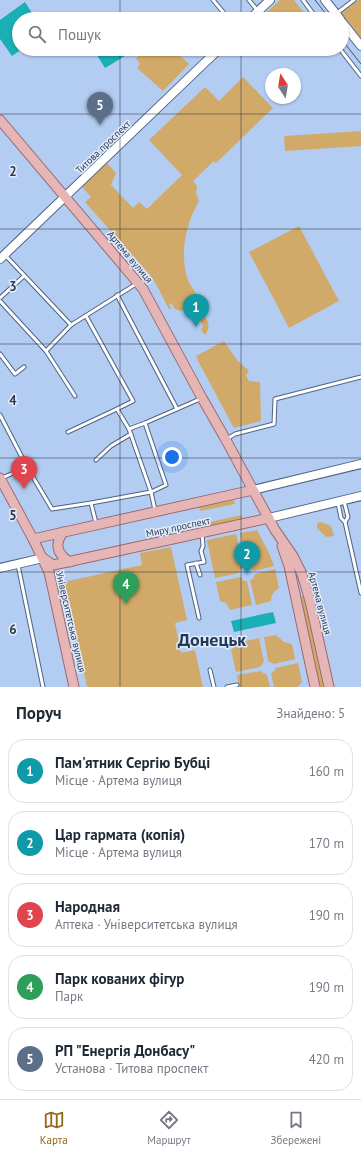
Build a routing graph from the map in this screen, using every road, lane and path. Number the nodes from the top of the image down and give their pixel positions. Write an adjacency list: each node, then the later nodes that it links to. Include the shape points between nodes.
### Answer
1 (213, 0): 7 (lane)
2 (249, 0): 8 (lane)
3 (270, 0): 8 (street)
4 (303, 0): 9 (lane)
5 (325, 0): 10 (street)
6 (354, 0): 11 (lane)
7 (223, 12)
8 (258, 12)
9 (312, 12)
10 (334, 12)
11 (343, 12)
12 (349, 31): 13 (street)
13 (361, 46)
14 (212, 56): 18 (street, Титова проспект)
15 (345, 56): 16 (lane)
16 (361, 76)
17 (0, 120): 18 (main road, Артема вулиця)
18 (65, 197): 19 (street, Титова проспект); 21 (main road, Артема вулиця)
19 (2, 257): 20 (lane)
20 (24, 276): 23 (lane); 25 (lane)
21 (138, 282): 22 (lane); 31 (main road, Артема вулиця)
22 (117, 295): 24 (lane); 33 (lane)
23 (0, 299): 26 (lane)
24 (86, 316): 25 (lane); 32 (lane, via 133,401)
25 (71, 325): 26 (lane)
26 (46, 350): 30 (lane)
27 (0, 354): 28 (lane, via 15,374)
28 (24, 367)
29 (361, 377): 39 (lane, via 275,399 274,424 235,434)
30 (75, 396)
31 (202, 398): 33 (lane); 39 (main road, Артема вулиця)
32 (117, 409): 36 (lane); 37 (lane)
33 (177, 409): 35 (lane)
34 (0, 415): 42 (lane)
35 (145, 423): 36 (lane); 45 (lane, via 166,485)
36 (129, 429): 38 (lane)
37 (68, 432)
38 (130, 434): 40 (lane, via 111,446); 45 (lane)
39 (226, 440): 44 (main road, Артема вулиця)
40 (96, 460)
41 (361, 464): 44 (street, Миру проспект)
42 (26, 467): 43 (lane); 48 (lane, via 52,509)
43 (0, 478): 56 (main road, Університетська вулиця)
44 (253, 490): 49 (main road, Миру проспект); 50 (main road, Артема вулиця)
45 (151, 492): 48 (lane); 49 (lane)
46 (361, 496): 47 (street, Миру проспект)
47 (340, 501): 50 (street, Миру проспект); 51 (lane, via 341,518); 51 (lane, via 348,517)
48 (91, 503): 52 (lane)
49 (155, 512): 52 (main road, Миру проспект)
50 (269, 518): 53 (main road, Артема вулиця); 55 (main road, Миру проспект)
51 (345, 522): 63 (lane)
52 (96, 525): 54 (main road, Миру проспект)
53 (275, 530): 64 (main road, Артема вулиця, via 293,556 305,582); 65 (main road, Артема вулиця, via 289,566)
54 (63, 532): 56 (main road, Миру проспект); 58 (main road, via 58,539 59,552)
55 (202, 533): 58 (main road, Миру проспект); 60 (lane, via 204,562)
56 (33, 539): 57 (main road, Університетська вулиця)
57 (43, 558): 58 (main road, Миру проспект, via 53,565); 59 (street); 71 (main road, Університетська вулиця, via 49,572)
58 (70, 562)
59 (17, 564): 61 (street); 70 (lane)
60 (196, 564): 62 (lane); 66 (lane, via 188,565)
61 (0, 568)
62 (200, 575)
63 (361, 593)
64 (310, 601): 65 (main road, via 306,593 302,592 298,594); 75 (main road, Артема вулиця)
65 (297, 603): 74 (main road, Артема вулиця)
66 (199, 618)
67 (210, 670): 72 (lane)
68 (237, 685): 69 (lane)
69 (232, 686): 73 (lane)
70 (43, 687)
71 (74, 687)
72 (214, 687)
73 (227, 687)
74 (315, 687)
75 (329, 687)

